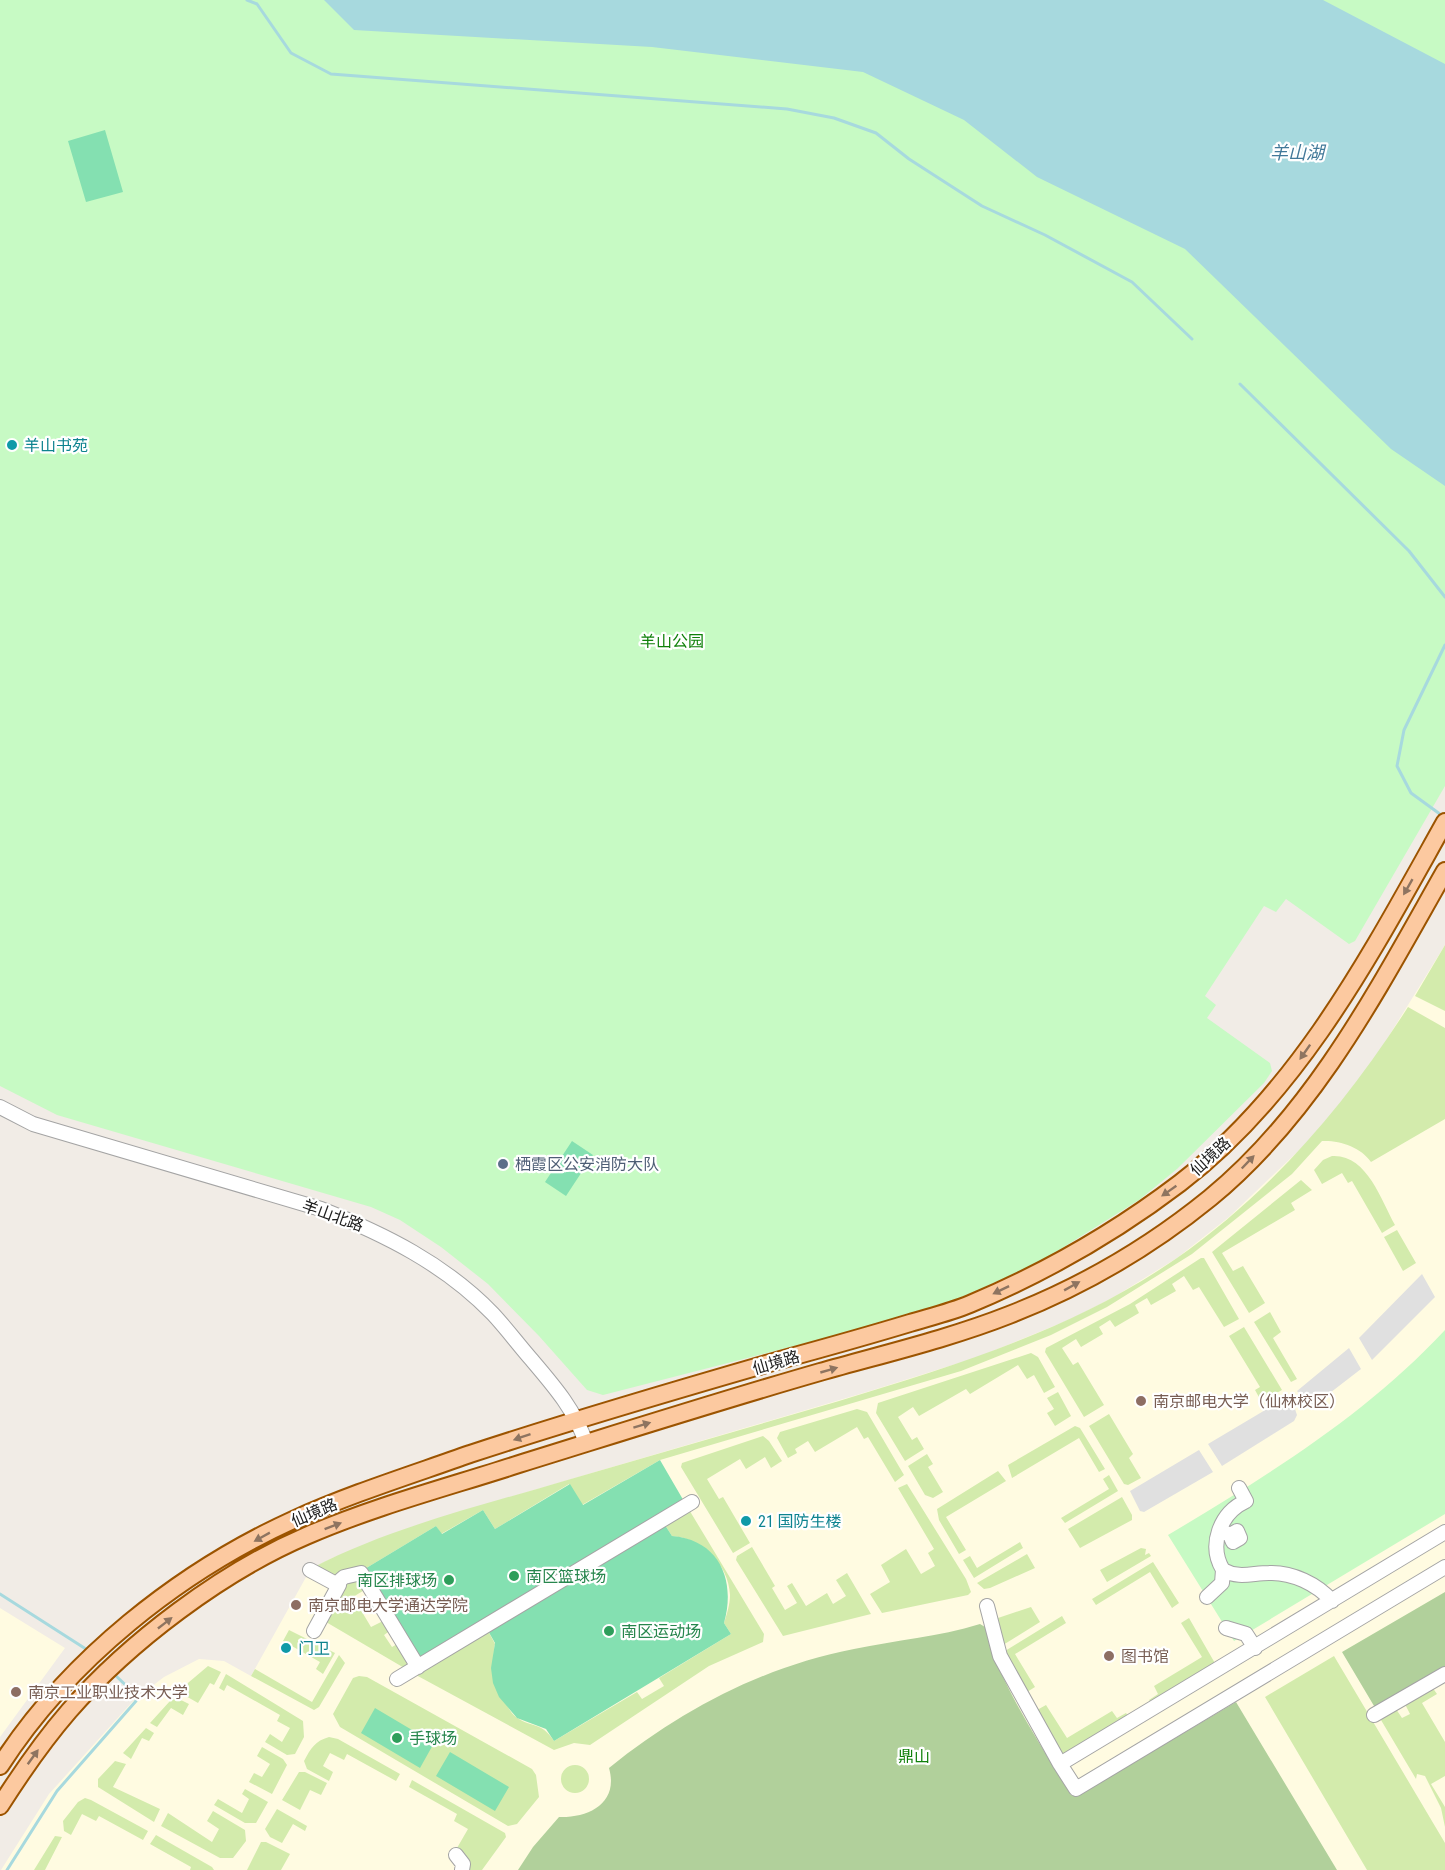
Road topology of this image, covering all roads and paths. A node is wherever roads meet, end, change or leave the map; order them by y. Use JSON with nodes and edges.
{"nodes":[{"id":1,"x":1441,"y":829,"type":"edge"},
{"id":2,"x":1445,"y":871,"type":"edge"},
{"id":3,"x":0,"y":1107,"type":"edge"},
{"id":4,"x":578,"y":1418,"type":"junction"},
{"id":5,"x":586,"y":1443,"type":"junction"},
{"id":6,"x":1239,"y":1488,"type":"dead end"},
{"id":7,"x":692,"y":1502,"type":"dead end"},
{"id":8,"x":1445,"y":1532,"type":"edge"},
{"id":9,"x":310,"y":1570,"type":"dead end"},
{"id":10,"x":1223,"y":1570,"type":"junction"},
{"id":11,"x":1444,"y":1570,"type":"edge"},
{"id":12,"x":336,"y":1584,"type":"junction"},
{"id":13,"x":1207,"y":1597,"type":"dead end"},
{"id":14,"x":1332,"y":1601,"type":"junction"},
{"id":15,"x":987,"y":1606,"type":"dead end"},
{"id":16,"x":1226,"y":1628,"type":"dead end"},
{"id":17,"x":314,"y":1631,"type":"dead end"},
{"id":18,"x":1255,"y":1647,"type":"junction"},
{"id":19,"x":418,"y":1667,"type":"junction"},
{"id":20,"x":1445,"y":1674,"type":"edge"},
{"id":21,"x":397,"y":1679,"type":"dead end"},
{"id":22,"x":1374,"y":1715,"type":"dead end"},
{"id":23,"x":1060,"y":1764,"type":"junction"},
{"id":24,"x":0,"y":1766,"type":"edge"},
{"id":25,"x":0,"y":1806,"type":"edge"},
{"id":26,"x":456,"y":1855,"type":"dead end"},
{"id":27,"x":462,"y":1870,"type":"edge"}],
"edges":[{"from":1,"to":4,"type":"main road","name":"仙境路","one_way":true},
{"from":5,"to":2,"type":"main road","name":"仙境路","one_way":true},
{"from":3,"to":4,"type":"street","name":"羊山北路"},
{"from":4,"to":5,"type":"street","name":"羊山北路"},
{"from":4,"to":24,"type":"main road","name":"仙境路","one_way":true},
{"from":25,"to":5,"type":"main road","name":"仙境路","one_way":true},
{"from":6,"to":10,"type":"street"},
{"from":7,"to":19,"type":"street"},
{"from":8,"to":14,"type":"street"},
{"from":9,"to":12,"type":"street"},
{"from":10,"to":13,"type":"street"},
{"from":10,"to":14,"type":"street"},
{"from":11,"to":23,"type":"street"},
{"from":12,"to":17,"type":"street"},
{"from":12,"to":19,"type":"street"},
{"from":14,"to":18,"type":"street"},
{"from":15,"to":23,"type":"street"},
{"from":16,"to":18,"type":"street"},
{"from":18,"to":23,"type":"street"},
{"from":19,"to":21,"type":"street"},
{"from":20,"to":22,"type":"street"},
{"from":26,"to":27,"type":"street"}]}
